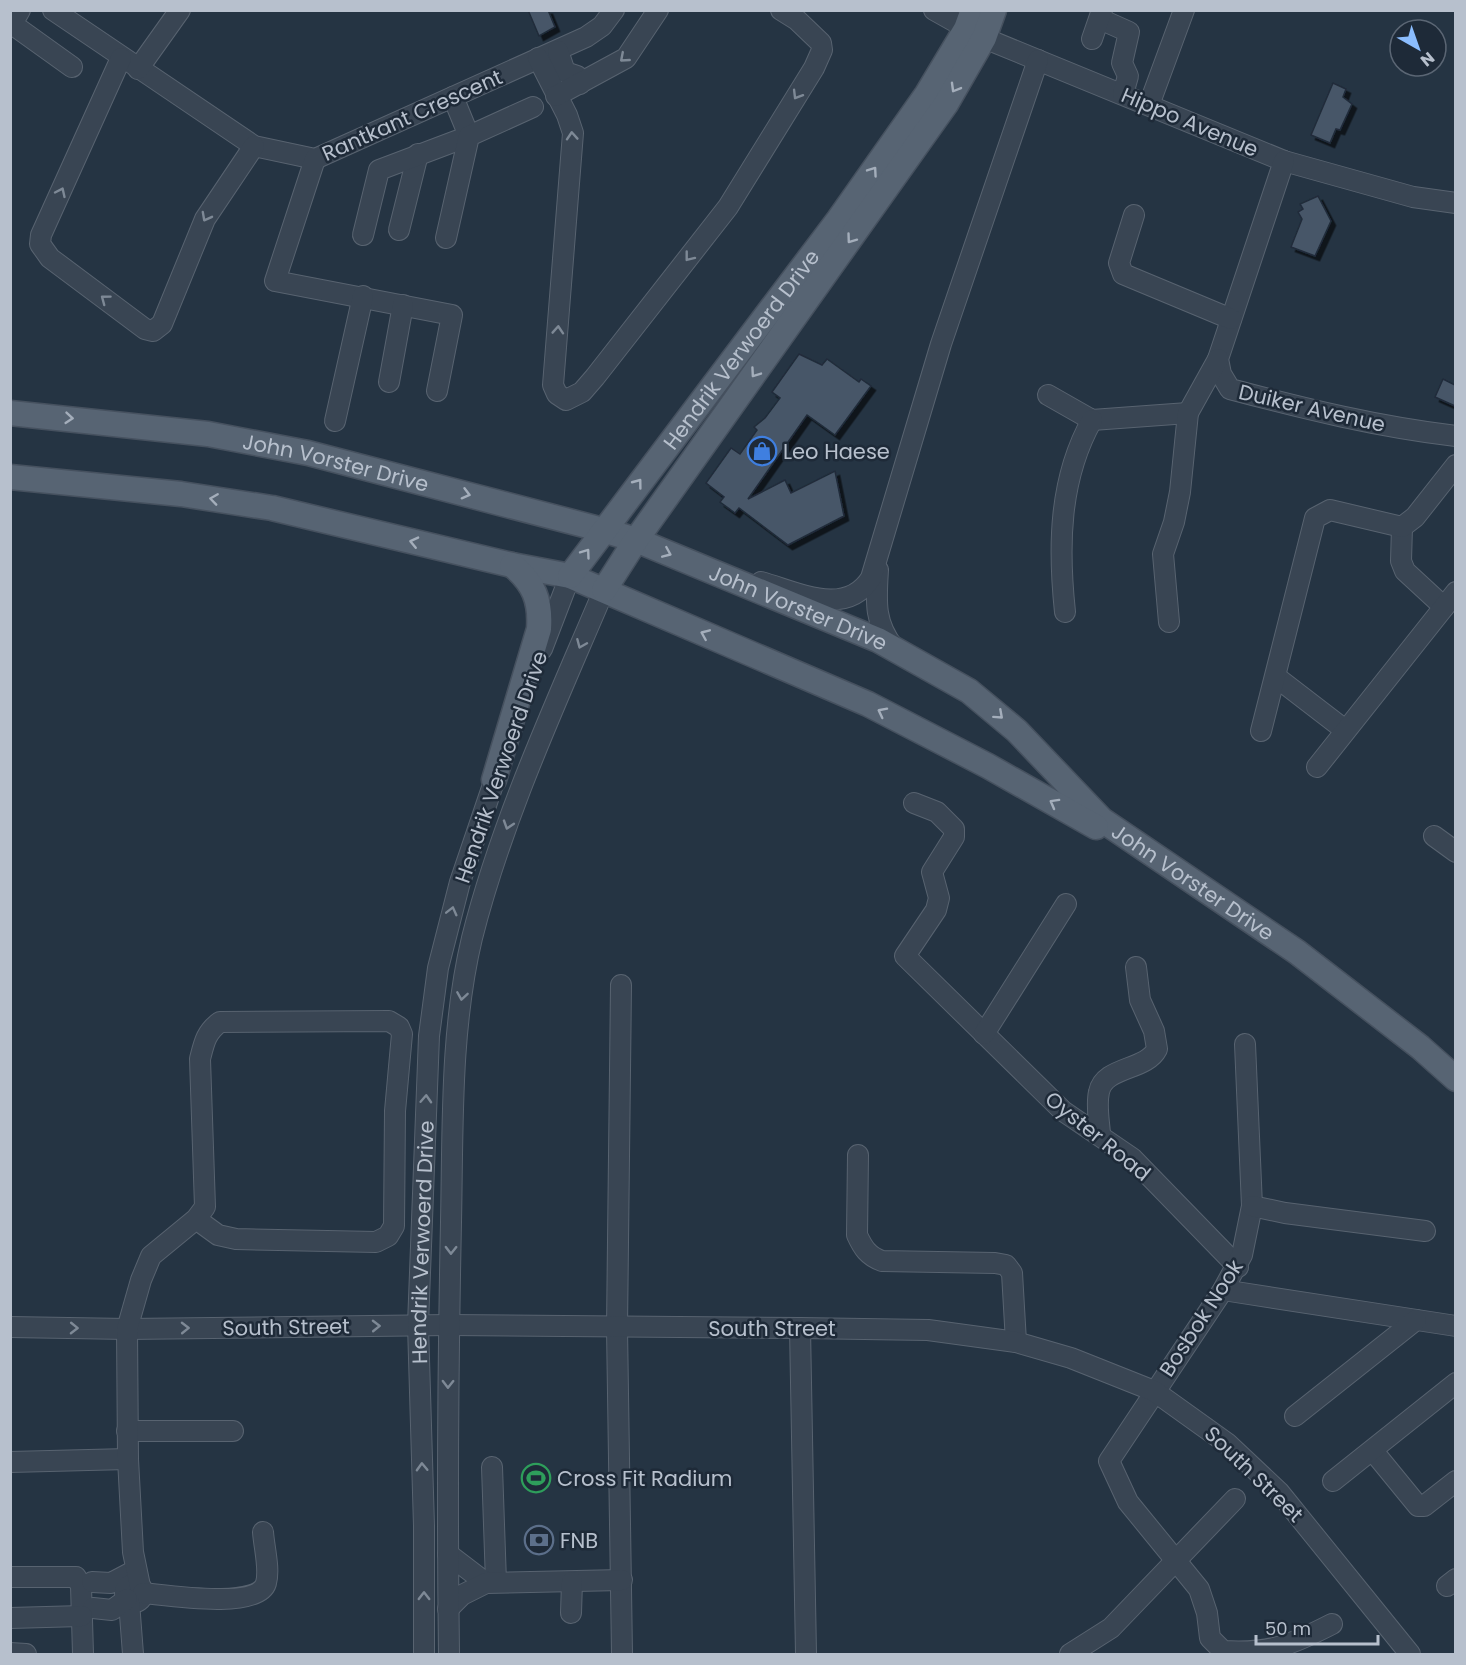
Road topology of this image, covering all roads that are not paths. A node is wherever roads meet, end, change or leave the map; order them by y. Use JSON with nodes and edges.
{"nodes":[{"id":1,"x":53,"y":10,"type":"edge"},
{"id":2,"x":180,"y":10,"type":"edge"},
{"id":3,"x":614,"y":10,"type":"edge"},
{"id":4,"x":658,"y":10,"type":"edge"},
{"id":5,"x":781,"y":10,"type":"edge"},
{"id":6,"x":934,"y":10,"type":"edge"},
{"id":7,"x":994,"y":10,"type":"edge"},
{"id":8,"x":1184,"y":10,"type":"edge"},
{"id":9,"x":1101,"y":15,"type":"edge"},
{"id":10,"x":14,"y":19,"type":"edge"},
{"id":11,"x":974,"y":26,"type":"edge"},
{"id":12,"x":1092,"y":39,"type":"dead end"},
{"id":13,"x":558,"y":51,"type":"junction"},
{"id":14,"x":121,"y":58,"type":"junction"},
{"id":15,"x":538,"y":58,"type":"junction"},
{"id":16,"x":1038,"y":60,"type":"junction"},
{"id":17,"x":72,"y":67,"type":"dead end"},
{"id":18,"x":138,"y":69,"type":"junction"},
{"id":19,"x":580,"y":84,"type":"junction"},
{"id":20,"x":1124,"y":94,"type":"junction"},
{"id":21,"x":556,"y":96,"type":"junction"},
{"id":22,"x":453,"y":97,"type":"junction"},
{"id":23,"x":1149,"y":105,"type":"junction"},
{"id":24,"x":533,"y":107,"type":"dead end"},
{"id":25,"x":470,"y":136,"type":"junction"},
{"id":26,"x":254,"y":146,"type":"junction"},
{"id":27,"x":418,"y":154,"type":"junction"},
{"id":28,"x":315,"y":159,"type":"junction"},
{"id":29,"x":1284,"y":161,"type":"junction"},
{"id":30,"x":1455,"y":203,"type":"edge"},
{"id":31,"x":1134,"y":215,"type":"dead end"},
{"id":32,"x":399,"y":230,"type":"dead end"},
{"id":33,"x":363,"y":235,"type":"dead end"},
{"id":34,"x":446,"y":238,"type":"dead end"},
{"id":35,"x":363,"y":296,"type":"junction"},
{"id":36,"x":403,"y":305,"type":"junction"},
{"id":37,"x":1231,"y":319,"type":"junction"},
{"id":38,"x":1218,"y":360,"type":"junction"},
{"id":39,"x":389,"y":382,"type":"dead end"},
{"id":40,"x":1230,"y":389,"type":"junction"},
{"id":41,"x":437,"y":391,"type":"dead end"},
{"id":42,"x":1048,"y":395,"type":"dead end"},
{"id":43,"x":1189,"y":410,"type":"junction"},
{"id":44,"x":10,"y":413,"type":"edge"},
{"id":45,"x":1092,"y":420,"type":"junction"},
{"id":46,"x":335,"y":421,"type":"dead end"},
{"id":47,"x":1455,"y":436,"type":"edge"},
{"id":48,"x":1455,"y":465,"type":"edge"},
{"id":49,"x":10,"y":477,"type":"edge"},
{"id":50,"x":1402,"y":527,"type":"junction"},
{"id":51,"x":603,"y":530,"type":"junction"},
{"id":52,"x":636,"y":540,"type":"junction"},
{"id":53,"x":878,"y":558,"type":"junction"},
{"id":54,"x":512,"y":565,"type":"junction"},
{"id":55,"x":698,"y":565,"type":"junction"},
{"id":56,"x":570,"y":576,"type":"junction"},
{"id":57,"x":604,"y":590,"type":"junction"},
{"id":58,"x":1449,"y":600,"type":"edge"},
{"id":59,"x":1065,"y":612,"type":"dead end"},
{"id":60,"x":1168,"y":622,"type":"dead end"},
{"id":61,"x":894,"y":648,"type":"junction"},
{"id":62,"x":1276,"y":676,"type":"junction"},
{"id":63,"x":1345,"y":730,"type":"junction"},
{"id":64,"x":1261,"y":731,"type":"dead end"},
{"id":65,"x":1317,"y":767,"type":"dead end"},
{"id":66,"x":494,"y":780,"type":"junction"},
{"id":67,"x":914,"y":803,"type":"dead end"},
{"id":68,"x":1434,"y":836,"type":"dead end"},
{"id":69,"x":1455,"y":852,"type":"edge"},
{"id":70,"x":1066,"y":904,"type":"dead end"},
{"id":71,"x":1136,"y":967,"type":"dead end"},
{"id":72,"x":621,"y":985,"type":"dead end"},
{"id":73,"x":984,"y":1034,"type":"junction"},
{"id":74,"x":1245,"y":1044,"type":"dead end"},
{"id":75,"x":1455,"y":1079,"type":"edge"},
{"id":76,"x":1455,"y":1089,"type":"edge"},
{"id":77,"x":1100,"y":1134,"type":"junction"},
{"id":78,"x":858,"y":1155,"type":"dead end"},
{"id":79,"x":1252,"y":1206,"type":"junction"},
{"id":80,"x":196,"y":1219,"type":"junction"},
{"id":81,"x":1425,"y":1231,"type":"dead end"},
{"id":82,"x":1238,"y":1267,"type":"junction"},
{"id":83,"x":1223,"y":1290,"type":"junction"},
{"id":84,"x":1416,"y":1320,"type":"junction"},
{"id":85,"x":418,"y":1325,"type":"junction"},
{"id":86,"x":449,"y":1325,"type":"junction"},
{"id":87,"x":1455,"y":1326,"type":"edge"},
{"id":88,"x":618,"y":1328,"type":"junction"},
{"id":89,"x":800,"y":1328,"type":"junction"},
{"id":90,"x":127,"y":1329,"type":"junction"},
{"id":91,"x":14,"y":1330,"type":"edge"},
{"id":92,"x":1016,"y":1342,"type":"junction"},
{"id":93,"x":1455,"y":1383,"type":"edge"},
{"id":94,"x":1154,"y":1391,"type":"junction"},
{"id":95,"x":1295,"y":1416,"type":"dead end"},
{"id":96,"x":127,"y":1431,"type":"junction"},
{"id":97,"x":234,"y":1431,"type":"dead end"},
{"id":98,"x":1373,"y":1451,"type":"junction"},
{"id":99,"x":128,"y":1459,"type":"junction"},
{"id":100,"x":10,"y":1462,"type":"edge"},
{"id":101,"x":492,"y":1467,"type":"dead end"},
{"id":102,"x":1333,"y":1481,"type":"dead end"},
{"id":103,"x":1455,"y":1481,"type":"edge"},
{"id":104,"x":1235,"y":1499,"type":"dead end"},
{"id":105,"x":263,"y":1532,"type":"dead end"},
{"id":106,"x":448,"y":1554,"type":"junction"},
{"id":107,"x":1178,"y":1559,"type":"junction"},
{"id":108,"x":10,"y":1577,"type":"edge"},
{"id":109,"x":622,"y":1580,"type":"junction"},
{"id":110,"x":491,"y":1582,"type":"junction"},
{"id":111,"x":572,"y":1582,"type":"junction"},
{"id":112,"x":127,"y":1590,"type":"junction"},
{"id":113,"x":448,"y":1609,"type":"junction"},
{"id":114,"x":87,"y":1612,"type":"junction"},
{"id":115,"x":571,"y":1613,"type":"dead end"},
{"id":116,"x":10,"y":1618,"type":"edge"},
{"id":117,"x":1332,"y":1624,"type":"dead end"},
{"id":118,"x":10,"y":1653,"type":"edge"},
{"id":119,"x":26,"y":1654,"type":"edge"},
{"id":120,"x":83,"y":1654,"type":"edge"},
{"id":121,"x":133,"y":1654,"type":"edge"},
{"id":122,"x":424,"y":1654,"type":"edge"},
{"id":123,"x":449,"y":1654,"type":"edge"},
{"id":124,"x":622,"y":1654,"type":"edge"},
{"id":125,"x":806,"y":1654,"type":"edge"},
{"id":126,"x":1070,"y":1654,"type":"edge"},
{"id":127,"x":1410,"y":1654,"type":"edge"}],
"edges":[{"from":1,"to":14,"type":"street","name":"Rantkant Crescent"},
{"from":2,"to":18,"type":"street"},
{"from":3,"to":13,"type":"street","name":"Rantkant Crescent"},
{"from":4,"to":19,"type":"street","one_way":true},
{"from":5,"to":21,"type":"street","one_way":true},
{"from":6,"to":11,"type":"street","name":"Hippo Avenue"},
{"from":7,"to":11,"type":"main road","name":"Hendrik Verwoerd Drive"},
{"from":8,"to":23,"type":"street"},
{"from":9,"to":12,"type":"street"},
{"from":9,"to":20,"type":"street"},
{"from":10,"to":17,"type":"street"},
{"from":11,"to":16,"type":"street","name":"Hippo Avenue"},
{"from":51,"to":11,"type":"main road","name":"Hendrik Verwoerd Drive","one_way":true},
{"from":11,"to":52,"type":"main road","name":"Hendrik Verwoerd Drive","one_way":true},
{"from":13,"to":15,"type":"street","name":"Rantkant Crescent"},
{"from":13,"to":19,"type":"street"},
{"from":14,"to":18,"type":"street","name":"Rantkant Crescent"},
{"from":26,"to":14,"type":"street","one_way":true},
{"from":15,"to":21,"type":"street"},
{"from":15,"to":22,"type":"street","name":"Rantkant Crescent"},
{"from":16,"to":20,"type":"street","name":"Hippo Avenue"},
{"from":16,"to":53,"type":"street"},
{"from":18,"to":26,"type":"street","name":"Rantkant Crescent"},
{"from":19,"to":21,"type":"street"},
{"from":20,"to":23,"type":"street","name":"Hippo Avenue"},
{"from":22,"to":25,"type":"street"},
{"from":22,"to":28,"type":"street","name":"Rantkant Crescent"},
{"from":23,"to":29,"type":"street","name":"Hippo Avenue"},
{"from":24,"to":25,"type":"street"},
{"from":25,"to":27,"type":"street"},
{"from":25,"to":34,"type":"street"},
{"from":26,"to":28,"type":"street","name":"Rantkant Crescent"},
{"from":27,"to":32,"type":"street"},
{"from":27,"to":33,"type":"street"},
{"from":28,"to":35,"type":"street"},
{"from":29,"to":30,"type":"street","name":"Hippo Avenue"},
{"from":29,"to":37,"type":"street","name":"Duiker Avenue"},
{"from":31,"to":37,"type":"street"},
{"from":35,"to":36,"type":"street"},
{"from":35,"to":46,"type":"street"},
{"from":36,"to":39,"type":"street"},
{"from":36,"to":41,"type":"street"},
{"from":37,"to":38,"type":"street","name":"Duiker Avenue"},
{"from":38,"to":40,"type":"street","name":"Duiker Avenue"},
{"from":38,"to":43,"type":"street"},
{"from":40,"to":43,"type":"street"},
{"from":40,"to":47,"type":"street","name":"Duiker Avenue"},
{"from":42,"to":45,"type":"street"},
{"from":43,"to":45,"type":"street"},
{"from":43,"to":60,"type":"street"},
{"from":44,"to":51,"type":"main road","name":"John Vorster Drive","one_way":true},
{"from":45,"to":59,"type":"street"},
{"from":48,"to":50,"type":"street"},
{"from":54,"to":49,"type":"main road","name":"John Vorster Drive","one_way":true},
{"from":50,"to":58,"type":"street"},
{"from":50,"to":62,"type":"street"},
{"from":51,"to":52,"type":"main road","name":"John Vorster Drive"},
{"from":56,"to":51,"type":"main road","name":"Hendrik Verwoerd Drive","one_way":true},
{"from":52,"to":55,"type":"main road","name":"John Vorster Drive","one_way":true},
{"from":52,"to":57,"type":"main road","name":"Hendrik Verwoerd Drive"},
{"from":53,"to":55,"type":"street"},
{"from":53,"to":61,"type":"street"},
{"from":54,"to":56,"type":"main road","name":"John Vorster Drive"},
{"from":54,"to":66,"type":"main road"},
{"from":55,"to":61,"type":"main road","name":"John Vorster Drive"},
{"from":56,"to":57,"type":"main road","name":"John Vorster Drive"},
{"from":56,"to":66,"type":"street","name":"Hendrik Verwoerd Drive"},
{"from":76,"to":57,"type":"main road","name":"John Vorster Drive","one_way":true},
{"from":57,"to":86,"type":"street","name":"Hendrik Verwoerd Drive","one_way":true},
{"from":58,"to":63,"type":"street"},
{"from":61,"to":75,"type":"main road","name":"John Vorster Drive","one_way":true},
{"from":62,"to":63,"type":"street"},
{"from":62,"to":64,"type":"street"},
{"from":63,"to":65,"type":"street"},
{"from":85,"to":66,"type":"street","name":"Hendrik Verwoerd Drive","one_way":true},
{"from":67,"to":73,"type":"street","name":"Oyster Road"},
{"from":68,"to":69,"type":"street"},
{"from":70,"to":73,"type":"street"},
{"from":71,"to":77,"type":"street"},
{"from":72,"to":88,"type":"street"},
{"from":73,"to":77,"type":"street","name":"Oyster Road"},
{"from":74,"to":79,"type":"street","name":"Bosbok Nook"},
{"from":77,"to":82,"type":"street","name":"Oyster Road"},
{"from":78,"to":92,"type":"street"},
{"from":79,"to":81,"type":"street"},
{"from":79,"to":82,"type":"street","name":"Bosbok Nook"},
{"from":80,"to":80,"type":"street"},
{"from":80,"to":90,"type":"street"},
{"from":82,"to":83,"type":"street","name":"Bosbok Nook"},
{"from":83,"to":84,"type":"street"},
{"from":83,"to":94,"type":"street","name":"Bosbok Nook"},
{"from":84,"to":87,"type":"street"},
{"from":84,"to":95,"type":"street"},
{"from":85,"to":86,"type":"street","name":"South Street"},
{"from":90,"to":85,"type":"street","name":"South Street","one_way":true},
{"from":122,"to":85,"type":"street","name":"Hendrik Verwoerd Drive","one_way":true},
{"from":86,"to":88,"type":"street","name":"South Street"},
{"from":86,"to":106,"type":"street","name":"Hendrik Verwoerd Drive","one_way":true},
{"from":88,"to":89,"type":"street","name":"South Street"},
{"from":88,"to":109,"type":"street"},
{"from":89,"to":92,"type":"street","name":"South Street"},
{"from":89,"to":125,"type":"street"},
{"from":91,"to":90,"type":"street","name":"South Street","one_way":true},
{"from":90,"to":96,"type":"street"},
{"from":92,"to":94,"type":"street","name":"South Street"},
{"from":93,"to":98,"type":"street"},
{"from":94,"to":107,"type":"street","name":"Bosbok Nook"},
{"from":94,"to":127,"type":"street","name":"South Street"},
{"from":96,"to":97,"type":"street"},
{"from":96,"to":99,"type":"street"},
{"from":98,"to":102,"type":"street"},
{"from":98,"to":103,"type":"street"},
{"from":99,"to":100,"type":"street"},
{"from":99,"to":112,"type":"street"},
{"from":101,"to":110,"type":"street"},
{"from":104,"to":107,"type":"street"},
{"from":105,"to":112,"type":"street"},
{"from":106,"to":110,"type":"street"},
{"from":106,"to":113,"type":"street","name":"Hendrik Verwoerd Drive"},
{"from":107,"to":117,"type":"street"},
{"from":107,"to":126,"type":"street"},
{"from":108,"to":114,"type":"street"},
{"from":109,"to":111,"type":"street"},
{"from":109,"to":124,"type":"street"},
{"from":110,"to":111,"type":"street"},
{"from":110,"to":113,"type":"street"},
{"from":111,"to":115,"type":"street"},
{"from":112,"to":114,"type":"street"},
{"from":112,"to":121,"type":"street"},
{"from":113,"to":123,"type":"street","name":"Hendrik Verwoerd Drive"},
{"from":114,"to":116,"type":"street"},
{"from":114,"to":120,"type":"street"},
{"from":118,"to":119,"type":"street"}]}
